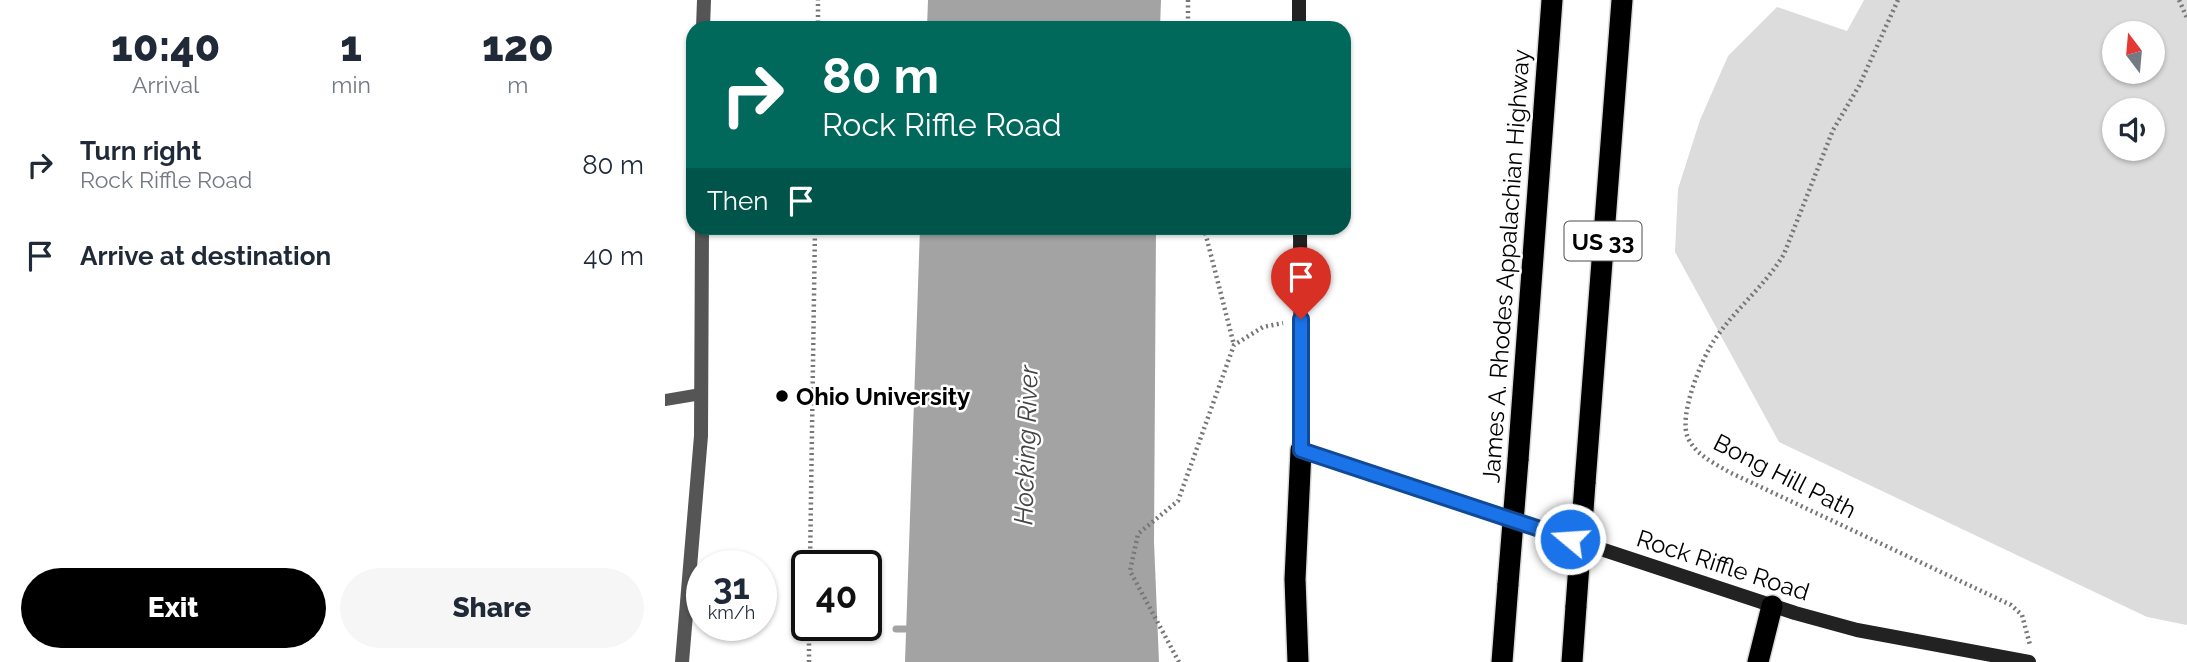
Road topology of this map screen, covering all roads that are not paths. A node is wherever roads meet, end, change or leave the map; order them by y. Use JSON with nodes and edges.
{"nodes":[{"id":1,"x":704,"y":0,"type":"edge"},
{"id":2,"x":1299,"y":0,"type":"edge"},
{"id":3,"x":1552,"y":0,"type":"edge"},
{"id":4,"x":1622,"y":0,"type":"edge"},
{"id":5,"x":703,"y":21,"type":"edge"},
{"id":6,"x":1299,"y":21,"type":"edge"},
{"id":7,"x":702,"y":235,"type":"edge"},
{"id":8,"x":1300,"y":235,"type":"edge"},
{"id":9,"x":701,"y":394,"type":"junction"},
{"id":10,"x":665,"y":400,"type":"edge"},
{"id":11,"x":1301,"y":450,"type":"junction"},
{"id":12,"x":1772,"y":606,"type":"junction"},
{"id":13,"x":682,"y":662,"type":"edge"},
{"id":14,"x":1298,"y":662,"type":"edge"},
{"id":15,"x":1502,"y":662,"type":"edge"},
{"id":16,"x":1572,"y":662,"type":"edge"},
{"id":17,"x":1758,"y":662,"type":"edge"},
{"id":18,"x":2029,"y":662,"type":"edge"}],
"edges":[{"from":1,"to":5,"type":"street"},
{"from":2,"to":6,"type":"street"},
{"from":3,"to":15,"type":"highway","name":"James A. Rhodes Appalachian Highway","number":"US 33","bridge":true},
{"from":4,"to":16,"type":"highway","number":"US 33","bridge":true},
{"from":7,"to":9,"type":"street"},
{"from":8,"to":11,"type":"street"},
{"from":9,"to":10,"type":"lane"},
{"from":9,"to":13,"type":"street"},
{"from":11,"to":12,"type":"street","name":"Rock Riffle Road"},
{"from":11,"to":14,"type":"highway"},
{"from":12,"to":17,"type":"highway"},
{"from":12,"to":18,"type":"street","name":"Rock Riffle Road"}]}
